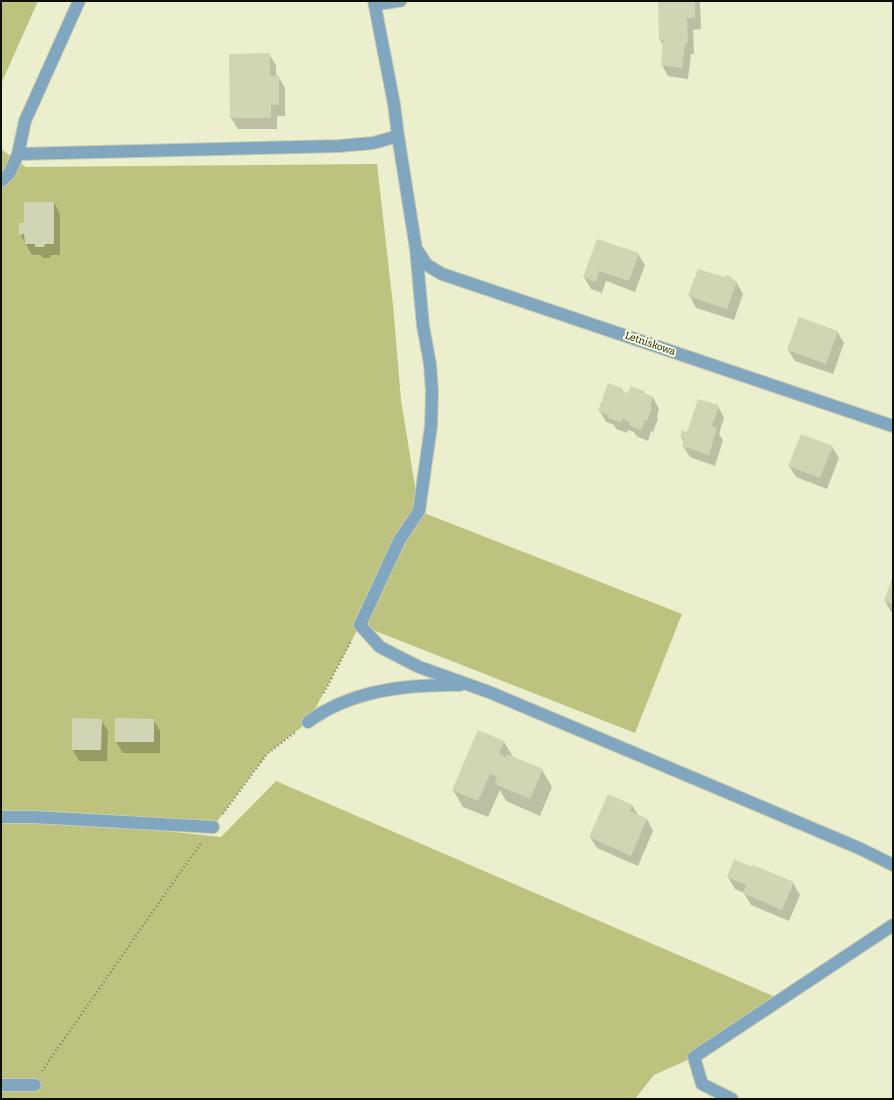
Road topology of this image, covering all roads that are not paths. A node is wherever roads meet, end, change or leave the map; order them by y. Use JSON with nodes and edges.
{"nodes":[{"id":1,"x":80,"y":1,"type":"edge"},
{"id":2,"x":401,"y":1,"type":"edge"},
{"id":3,"x":374,"y":3,"type":"edge"},
{"id":4,"x":398,"y":136,"type":"junction"},
{"id":5,"x":18,"y":154,"type":"junction"},
{"id":6,"x":1,"y":181,"type":"edge"},
{"id":7,"x":416,"y":250,"type":"junction"},
{"id":8,"x":893,"y":426,"type":"edge"},
{"id":9,"x":469,"y":686,"type":"junction"},
{"id":10,"x":308,"y":722,"type":"road end"},
{"id":11,"x":1,"y":817,"type":"edge"},
{"id":12,"x":213,"y":827,"type":"road end"},
{"id":13,"x":893,"y":865,"type":"edge"},
{"id":14,"x":893,"y":924,"type":"edge"},
{"id":15,"x":1,"y":1085,"type":"edge"},
{"id":16,"x":35,"y":1085,"type":"road end"},
{"id":17,"x":732,"y":1099,"type":"edge"}],
"edges":[{"from":1,"to":5,"type":"street"},
{"from":2,"to":3,"type":"lane"},
{"from":3,"to":4,"type":"street"},
{"from":4,"to":5,"type":"street"},
{"from":4,"to":7,"type":"street"},
{"from":5,"to":6,"type":"street"},
{"from":7,"to":8,"type":"street","name":"Letniskowa"},
{"from":7,"to":9,"type":"street"},
{"from":9,"to":10,"type":"street"},
{"from":9,"to":13,"type":"street"},
{"from":11,"to":12,"type":"street"},
{"from":14,"to":17,"type":"street"},
{"from":15,"to":16,"type":"street"}]}
